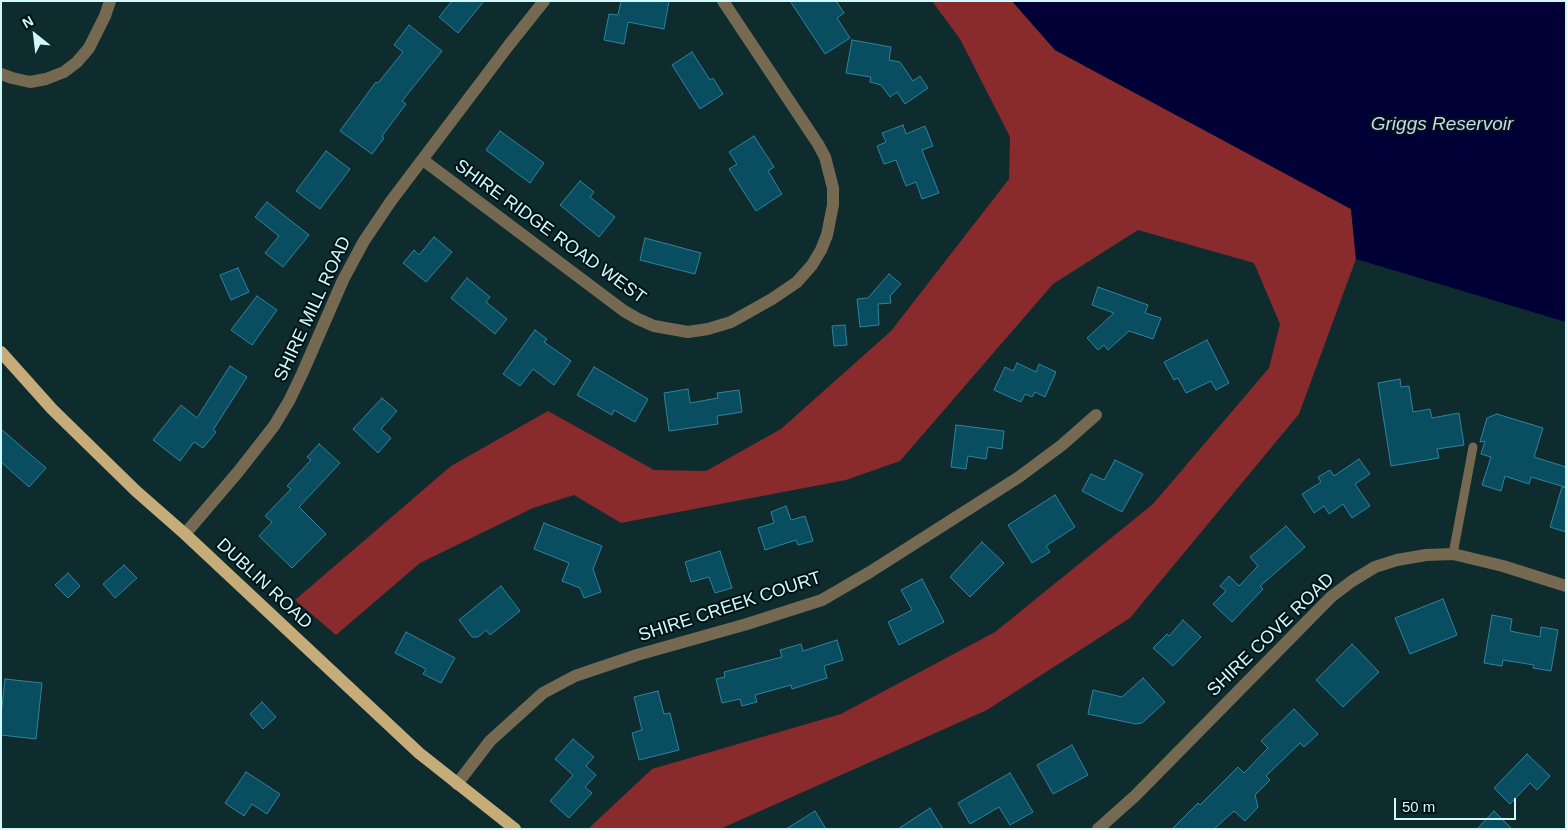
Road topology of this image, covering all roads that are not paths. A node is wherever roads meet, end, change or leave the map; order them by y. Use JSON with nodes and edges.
{"nodes":[{"id":1,"x":110,"y":1,"type":"edge"},
{"id":2,"x":544,"y":1,"type":"edge"},
{"id":3,"x":723,"y":1,"type":"edge"},
{"id":4,"x":1,"y":74,"type":"edge"},
{"id":5,"x":423,"y":160,"type":"junction"},
{"id":6,"x":1,"y":352,"type":"edge"},
{"id":7,"x":1096,"y":414,"type":"dead end"},
{"id":8,"x":1473,"y":447,"type":"dead end"},
{"id":9,"x":184,"y":534,"type":"junction"},
{"id":10,"x":1453,"y":554,"type":"junction"},
{"id":11,"x":1566,"y":586,"type":"edge"},
{"id":12,"x":457,"y":784,"type":"junction"},
{"id":13,"x":515,"y":829,"type":"edge"},
{"id":14,"x":1098,"y":829,"type":"edge"}],
"edges":[{"from":1,"to":4,"type":"street"},
{"from":2,"to":5,"type":"street","name":"SHIRE MILL ROAD"},
{"from":3,"to":5,"type":"street","name":"SHIRE RIDGE ROAD WEST"},
{"from":5,"to":9,"type":"street","name":"SHIRE MILL ROAD"},
{"from":6,"to":9,"type":"main road","name":"DUBLIN ROAD"},
{"from":7,"to":12,"type":"street","name":"SHIRE CREEK COURT"},
{"from":8,"to":10,"type":"lane"},
{"from":9,"to":12,"type":"main road","name":"DUBLIN ROAD"},
{"from":10,"to":11,"type":"street","name":"SHIRE COVE ROAD"},
{"from":10,"to":14,"type":"street","name":"SHIRE COVE ROAD"},
{"from":12,"to":13,"type":"main road","name":"DUBLIN ROAD"}]}
